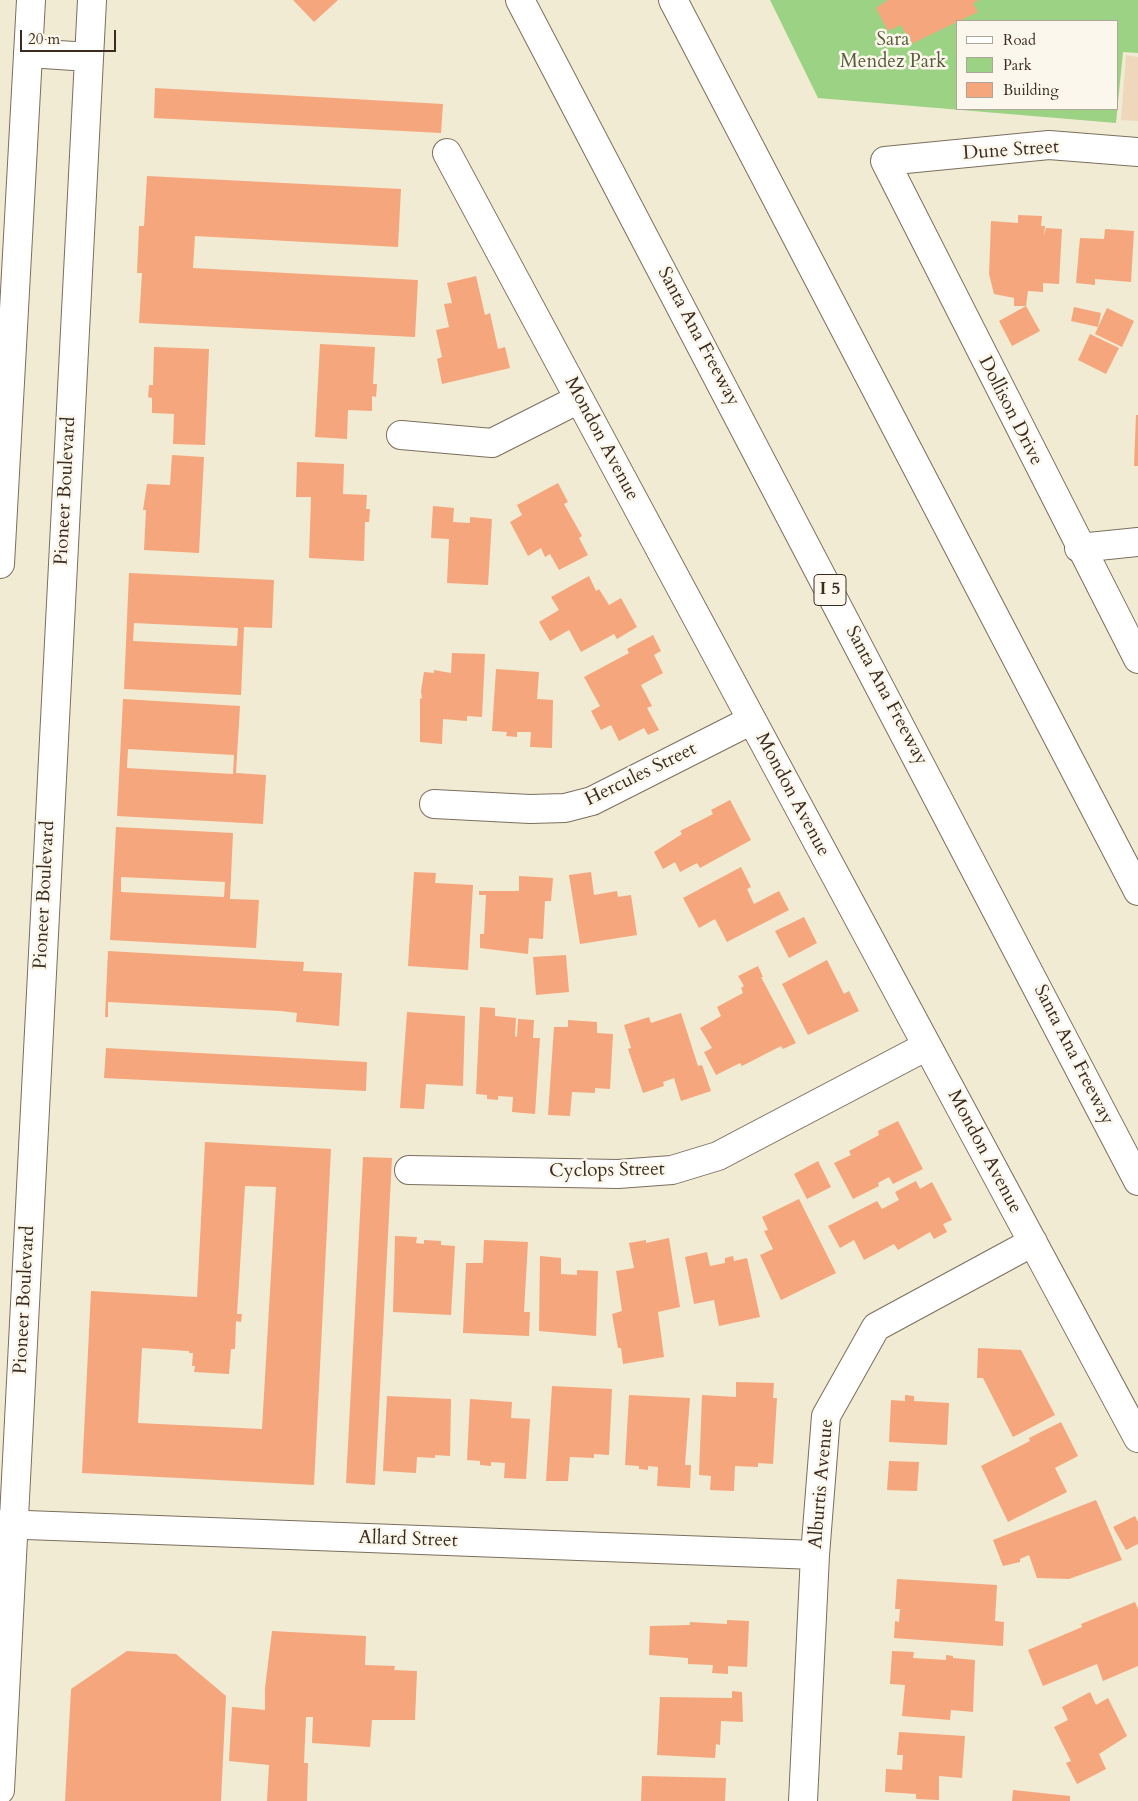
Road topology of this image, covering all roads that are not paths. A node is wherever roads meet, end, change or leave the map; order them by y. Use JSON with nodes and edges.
{"nodes":[{"id":1,"x":31,"y":0,"type":"edge"},
{"id":2,"x":92,"y":0,"type":"edge"},
{"id":3,"x":520,"y":0,"type":"edge"},
{"id":4,"x":673,"y":0,"type":"edge"},
{"id":5,"x":28,"y":53,"type":"junction"},
{"id":6,"x":89,"y":57,"type":"junction"},
{"id":7,"x":1138,"y":152,"type":"edge"},
{"id":8,"x":447,"y":153,"type":"dead end"},
{"id":9,"x":884,"y":162,"type":"joint"},
{"id":10,"x":579,"y":399,"type":"junction"},
{"id":11,"x":402,"y":435,"type":"dead end"},
{"id":12,"x":1138,"y":542,"type":"edge"},
{"id":13,"x":1079,"y":548,"type":"junction"},
{"id":14,"x":0,"y":564,"type":"edge"},
{"id":15,"x":1138,"y":660,"type":"edge"},
{"id":16,"x":752,"y":720,"type":"junction"},
{"id":17,"x":434,"y":804,"type":"dead end"},
{"id":18,"x":1138,"y":891,"type":"edge"},
{"id":19,"x":927,"y":1046,"type":"junction"},
{"id":20,"x":409,"y":1170,"type":"dead end"},
{"id":21,"x":1138,"y":1181,"type":"edge"},
{"id":22,"x":1033,"y":1242,"type":"junction"},
{"id":23,"x":1138,"y":1438,"type":"edge"},
{"id":24,"x":7,"y":1524,"type":"edge"},
{"id":25,"x":815,"y":1555,"type":"junction"},
{"id":26,"x":0,"y":1790,"type":"edge"},
{"id":27,"x":803,"y":1801,"type":"edge"}],
"edges":[{"from":1,"to":5,"type":"main road"},
{"from":2,"to":6,"type":"main road","name":"Pioneer Boulevard"},
{"from":3,"to":21,"type":"main road","name":"Santa Ana Freeway","number":"I 5"},
{"from":4,"to":18,"type":"main road"},
{"from":5,"to":6,"type":"main road"},
{"from":5,"to":14,"type":"main road"},
{"from":6,"to":24,"type":"main road","name":"Pioneer Boulevard"},
{"from":7,"to":9,"type":"main road","name":"Dune Street"},
{"from":8,"to":10,"type":"main road","name":"Mondon Avenue"},
{"from":9,"to":13,"type":"main road","name":"Dollison Drive"},
{"from":10,"to":11,"type":"main road"},
{"from":10,"to":16,"type":"main road","name":"Mondon Avenue"},
{"from":12,"to":13,"type":"main road"},
{"from":13,"to":15,"type":"main road","name":"Dollison Drive"},
{"from":16,"to":17,"type":"main road","name":"Hercules Street"},
{"from":16,"to":19,"type":"main road","name":"Mondon Avenue"},
{"from":19,"to":20,"type":"main road","name":"Cyclops Street"},
{"from":19,"to":22,"type":"main road","name":"Mondon Avenue"},
{"from":22,"to":23,"type":"main road","name":"Mondon Avenue"},
{"from":22,"to":25,"type":"main road","name":"Alburtis Avenue"},
{"from":24,"to":25,"type":"main road","name":"Allard Street"},
{"from":24,"to":26,"type":"main road","name":"Pioneer Boulevard"},
{"from":25,"to":27,"type":"main road","name":"Alburtis Avenue"}]}
